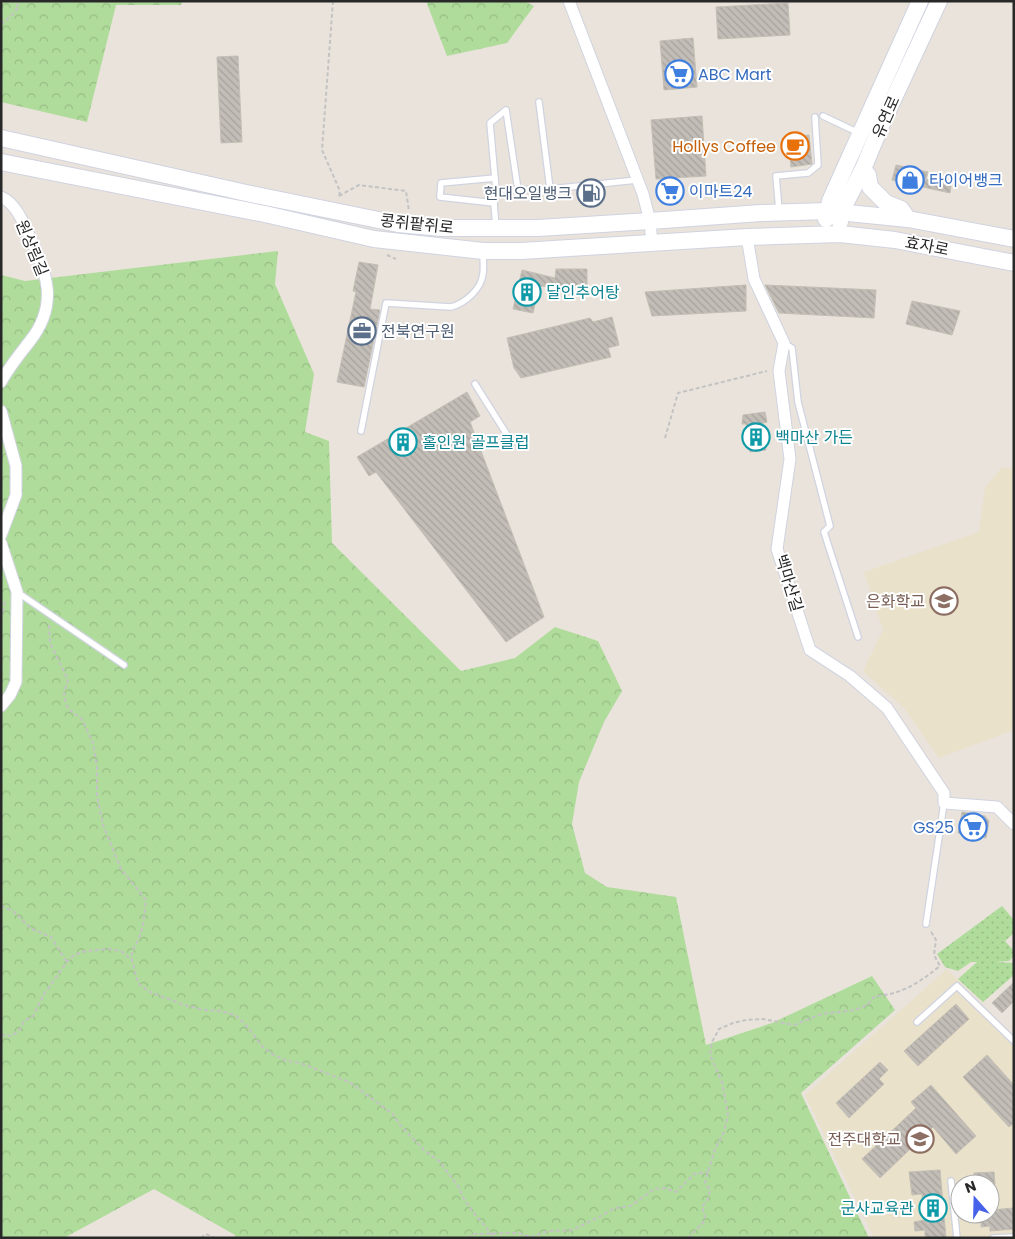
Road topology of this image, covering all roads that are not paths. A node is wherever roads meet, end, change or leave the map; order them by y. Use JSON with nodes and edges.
{"nodes":[{"id":1,"x":569,"y":1,"type":"edge"},
{"id":2,"x":920,"y":1,"type":"edge"},
{"id":3,"x":939,"y":1,"type":"edge"},
{"id":4,"x":909,"y":25,"type":"junction"},
{"id":5,"x":924,"y":33,"type":"junction"},
{"id":6,"x":539,"y":102,"type":"dead end"},
{"id":7,"x":823,"y":116,"type":"dead end"},
{"id":8,"x":815,"y":117,"type":"dead end"},
{"id":9,"x":860,"y":134,"type":"junction"},
{"id":10,"x":1,"y":138,"type":"edge"},
{"id":11,"x":1,"y":162,"type":"edge"},
{"id":12,"x":863,"y":169,"type":"junction"},
{"id":13,"x":495,"y":178,"type":"junction"},
{"id":14,"x":638,"y":180,"type":"junction"},
{"id":15,"x":550,"y":189,"type":"junction"},
{"id":16,"x":496,"y":190,"type":"junction"},
{"id":17,"x":518,"y":190,"type":"junction"},
{"id":18,"x":1,"y":198,"type":"edge"},
{"id":19,"x":494,"y":203,"type":"junction"},
{"id":20,"x":779,"y":212,"type":"junction"},
{"id":21,"x":908,"y":219,"type":"junction"},
{"id":22,"x":650,"y":222,"type":"junction"},
{"id":23,"x":832,"y":223,"type":"junction"},
{"id":24,"x":496,"y":229,"type":"junction"},
{"id":25,"x":747,"y":237,"type":"junction"},
{"id":26,"x":723,"y":239,"type":"junction"},
{"id":27,"x":1014,"y":239,"type":"edge"},
{"id":28,"x":652,"y":244,"type":"junction"},
{"id":29,"x":483,"y":251,"type":"junction"},
{"id":30,"x":1014,"y":263,"type":"edge"},
{"id":31,"x":784,"y":343,"type":"junction"},
{"id":32,"x":1,"y":382,"type":"edge"},
{"id":33,"x":475,"y":384,"type":"dead end"},
{"id":34,"x":1,"y":412,"type":"edge"},
{"id":35,"x":361,"y":431,"type":"dead end"},
{"id":36,"x":511,"y":441,"type":"dead end"},
{"id":37,"x":1,"y":534,"type":"edge"},
{"id":38,"x":1,"y":543,"type":"edge"},
{"id":39,"x":17,"y":592,"type":"junction"},
{"id":40,"x":858,"y":637,"type":"dead end"},
{"id":41,"x":124,"y":665,"type":"dead end"},
{"id":42,"x":1,"y":706,"type":"edge"},
{"id":43,"x":944,"y":802,"type":"junction"},
{"id":44,"x":1014,"y":824,"type":"edge"},
{"id":45,"x":926,"y":924,"type":"road end"},
{"id":46,"x":916,"y":1022,"type":"dead end"},
{"id":47,"x":1014,"y":1041,"type":"edge"},
{"id":48,"x":955,"y":1224,"type":"edge"},
{"id":49,"x":1014,"y":1237,"type":"edge"},
{"id":50,"x":957,"y":1238,"type":"edge"},
{"id":51,"x":993,"y":1238,"type":"edge"}],
"edges":[{"from":1,"to":14,"type":"street"},
{"from":2,"to":4,"type":"main road","name":"유연로"},
{"from":3,"to":5,"type":"main road","name":"유연로"},
{"from":4,"to":5,"type":"main road"},
{"from":4,"to":9,"type":"main road","name":"유연로"},
{"from":5,"to":12,"type":"main road","name":"유연로"},
{"from":6,"to":15,"type":"lane"},
{"from":7,"to":9,"type":"lane"},
{"from":8,"to":20,"type":"lane"},
{"from":9,"to":23,"type":"main road","name":"유연로"},
{"from":10,"to":24,"type":"main road","name":"콩쥐팥쥐로"},
{"from":11,"to":29,"type":"main road","name":"콩쥐팥쥐로"},
{"from":12,"to":21,"type":"main road"},
{"from":12,"to":23,"type":"main road","name":"유연로"},
{"from":13,"to":16,"type":"lane"},
{"from":13,"to":17,"type":"lane"},
{"from":13,"to":19,"type":"lane"},
{"from":14,"to":15,"type":"lane"},
{"from":14,"to":22,"type":"street"},
{"from":15,"to":17,"type":"lane"},
{"from":16,"to":17,"type":"lane"},
{"from":16,"to":19,"type":"lane"},
{"from":18,"to":32,"type":"street","name":"원상림길"},
{"from":19,"to":24,"type":"lane"},
{"from":20,"to":22,"type":"main road","name":"콩쥐팥쥐로"},
{"from":20,"to":23,"type":"main road","name":"콩쥐팥쥐로"},
{"from":21,"to":23,"type":"main road","name":"효자로"},
{"from":21,"to":27,"type":"main road","name":"효자로"},
{"from":22,"to":24,"type":"main road","name":"콩쥐팥쥐로"},
{"from":22,"to":28,"type":"street"},
{"from":23,"to":25,"type":"main road","name":"콩쥐팥쥐로"},
{"from":23,"to":26,"type":"main road"},
{"from":23,"to":30,"type":"main road","name":"효자로"},
{"from":25,"to":26,"type":"main road","name":"콩쥐팥쥐로"},
{"from":25,"to":31,"type":"street"},
{"from":26,"to":28,"type":"main road","name":"콩쥐팥쥐로"},
{"from":28,"to":29,"type":"main road","name":"콩쥐팥쥐로"},
{"from":29,"to":35,"type":"lane"},
{"from":31,"to":40,"type":"lane"},
{"from":31,"to":43,"type":"street","name":"백마산길"},
{"from":33,"to":36,"type":"lane"},
{"from":34,"to":37,"type":"street"},
{"from":38,"to":39,"type":"street"},
{"from":39,"to":41,"type":"lane"},
{"from":39,"to":42,"type":"street"},
{"from":43,"to":44,"type":"street"},
{"from":43,"to":45,"type":"lane"},
{"from":46,"to":47,"type":"lane"},
{"from":48,"to":50,"type":"lane"},
{"from":49,"to":51,"type":"lane"}]}
